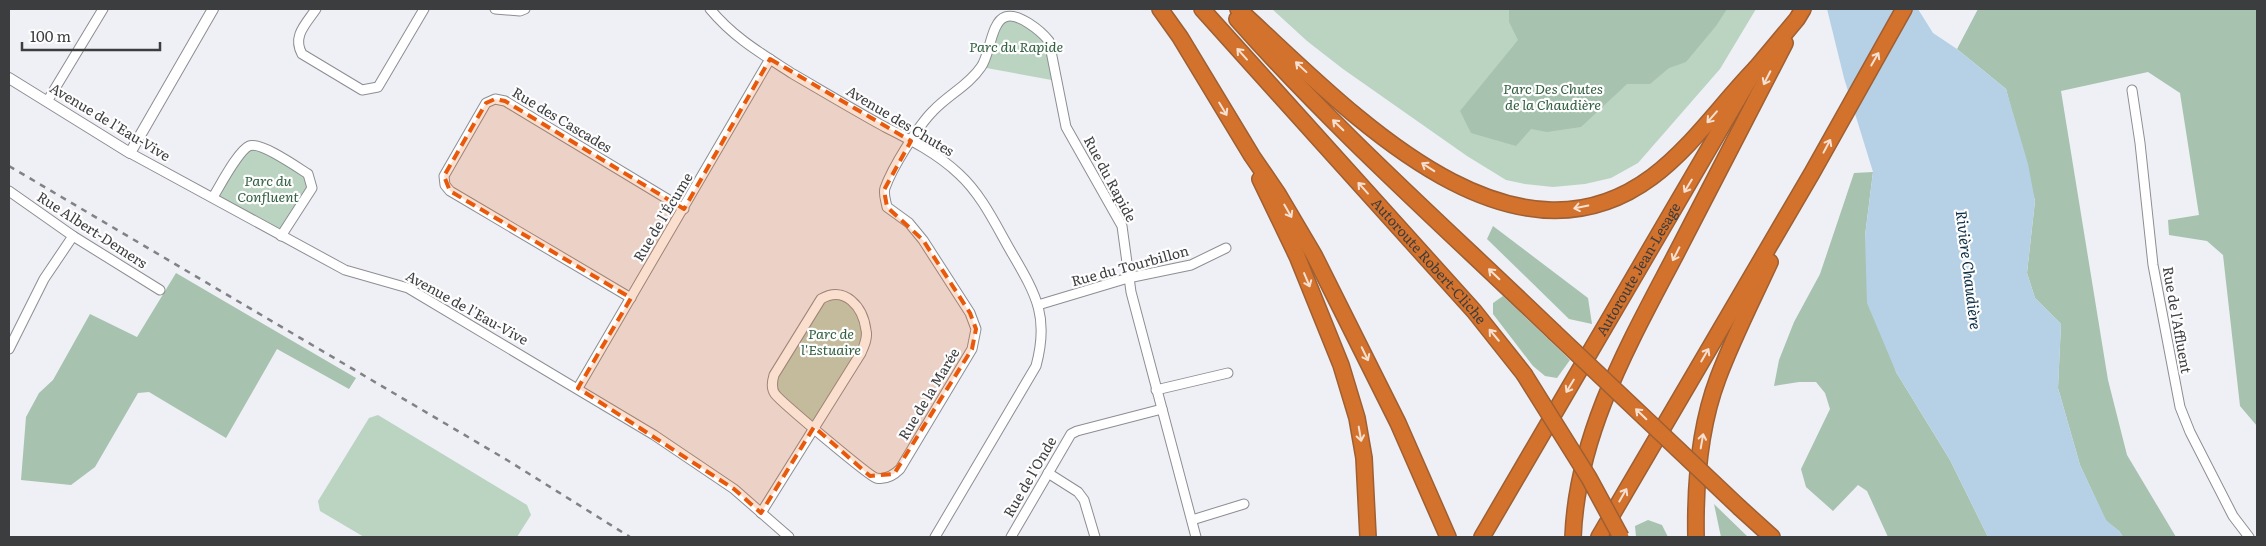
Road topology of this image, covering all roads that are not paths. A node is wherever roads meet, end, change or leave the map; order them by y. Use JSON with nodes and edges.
{"nodes":[{"id":1,"x":103,"y":9,"type":"edge"},
{"id":2,"x":213,"y":9,"type":"edge"},
{"id":3,"x":316,"y":9,"type":"edge"},
{"id":4,"x":424,"y":9,"type":"edge"},
{"id":5,"x":495,"y":9,"type":"edge"},
{"id":6,"x":526,"y":9,"type":"edge"},
{"id":7,"x":710,"y":9,"type":"edge"},
{"id":8,"x":1160,"y":9,"type":"edge"},
{"id":9,"x":1202,"y":9,"type":"edge"},
{"id":10,"x":1229,"y":9,"type":"edge"},
{"id":11,"x":1238,"y":9,"type":"edge"},
{"id":12,"x":1904,"y":9,"type":"edge"},
{"id":13,"x":1800,"y":14,"type":"edge"},
{"id":14,"x":770,"y":60,"type":"junction"},
{"id":15,"x":1756,"y":68,"type":"junction"},
{"id":16,"x":12,"y":81,"type":"edge"},
{"id":17,"x":2132,"y":90,"type":"dead end"},
{"id":18,"x":48,"y":100,"type":"junction"},
{"id":19,"x":911,"y":140,"type":"junction"},
{"id":20,"x":130,"y":153,"type":"junction"},
{"id":21,"x":1252,"y":156,"type":"junction"},
{"id":22,"x":1812,"y":173,"type":"junction"},
{"id":23,"x":9,"y":191,"type":"edge"},
{"id":24,"x":213,"y":198,"type":"junction"},
{"id":25,"x":684,"y":209,"type":"junction"},
{"id":26,"x":73,"y":236,"type":"junction"},
{"id":27,"x":282,"y":236,"type":"junction"},
{"id":28,"x":1226,"y":248,"type":"dead end"},
{"id":29,"x":1128,"y":278,"type":"junction"},
{"id":30,"x":160,"y":290,"type":"dead end"},
{"id":31,"x":631,"y":298,"type":"junction"},
{"id":32,"x":1038,"y":305,"type":"junction"},
{"id":33,"x":9,"y":350,"type":"edge"},
{"id":34,"x":1228,"y":373,"type":"dead end"},
{"id":35,"x":578,"y":388,"type":"junction"},
{"id":36,"x":1156,"y":390,"type":"junction"},
{"id":37,"x":1162,"y":408,"type":"junction"},
{"id":38,"x":814,"y":427,"type":"junction"},
{"id":39,"x":1048,"y":473,"type":"junction"},
{"id":40,"x":1244,"y":504,"type":"dead end"},
{"id":41,"x":1496,"y":511,"type":"junction"},
{"id":42,"x":761,"y":513,"type":"junction"},
{"id":43,"x":1192,"y":520,"type":"junction"},
{"id":44,"x":1697,"y":533,"type":"edge"},
{"id":45,"x":1770,"y":536,"type":"edge"},
{"id":46,"x":789,"y":537,"type":"edge"},
{"id":47,"x":935,"y":537,"type":"edge"},
{"id":48,"x":1011,"y":537,"type":"edge"},
{"id":49,"x":1095,"y":537,"type":"edge"},
{"id":50,"x":1196,"y":537,"type":"edge"},
{"id":51,"x":1368,"y":537,"type":"edge"},
{"id":52,"x":1448,"y":537,"type":"edge"},
{"id":53,"x":1475,"y":537,"type":"edge"},
{"id":54,"x":1482,"y":537,"type":"edge"},
{"id":55,"x":1573,"y":537,"type":"edge"},
{"id":56,"x":1599,"y":537,"type":"edge"},
{"id":57,"x":1621,"y":537,"type":"edge"},
{"id":58,"x":2249,"y":537,"type":"edge"}],
"edges":[{"from":1,"to":18,"type":"street"},
{"from":2,"to":20,"type":"street"},
{"from":3,"to":4,"type":"street"},
{"from":5,"to":6,"type":"street"},
{"from":7,"to":14,"type":"street","name":"Avenue des Chutes"},
{"from":8,"to":21,"type":"highway","one_way":true},
{"from":57,"to":9,"type":"highway","name":"Autoroute Robert-Cliche","one_way":true,"bridge":true},
{"from":45,"to":10,"type":"highway","one_way":true,"bridge":true},
{"from":15,"to":11,"type":"highway","one_way":true},
{"from":22,"to":12,"type":"highway","one_way":true},
{"from":13,"to":15,"type":"highway","name":"Autoroute Jean-Lesage"},
{"from":13,"to":55,"type":"highway","one_way":true},
{"from":14,"to":19,"type":"street","name":"Avenue des Chutes"},
{"from":14,"to":25,"type":"street","name":"Rue de l'Écume"},
{"from":15,"to":41,"type":"highway","name":"Autoroute Jean-Lesage","one_way":true},
{"from":16,"to":18,"type":"street","name":"Avenue de l'Eau-Vive"},
{"from":17,"to":58,"type":"street","name":"Rue de l'Affluent"},
{"from":18,"to":20,"type":"street","name":"Avenue de l'Eau-Vive"},
{"from":19,"to":29,"type":"street","name":"Rue du Rapide"},
{"from":19,"to":32,"type":"street","name":"Avenue des Chutes"},
{"from":19,"to":38,"type":"street","name":"Rue de la Marée"},
{"from":20,"to":24,"type":"street","name":"Avenue de l'Eau-Vive"},
{"from":21,"to":51,"type":"highway","one_way":true},
{"from":21,"to":52,"type":"highway","one_way":true},
{"from":44,"to":22,"type":"highway","one_way":true},
{"from":56,"to":22,"type":"highway","one_way":true},
{"from":23,"to":26,"type":"street","name":"Rue Albert-Demers"},
{"from":24,"to":27,"type":"street","name":"Avenue de l'Eau-Vive"},
{"from":24,"to":27,"type":"street"},
{"from":25,"to":31,"type":"street","name":"Rue de l'Écume"},
{"from":25,"to":31,"type":"street","name":"Rue des Cascades"},
{"from":26,"to":30,"type":"street","name":"Rue Albert-Demers"},
{"from":26,"to":33,"type":"street"},
{"from":27,"to":35,"type":"street","name":"Avenue de l'Eau-Vive"},
{"from":28,"to":29,"type":"street","name":"Rue du Tourbillon"},
{"from":29,"to":32,"type":"street","name":"Rue du Tourbillon"},
{"from":29,"to":36,"type":"street","name":"Rue du Rapide"},
{"from":31,"to":35,"type":"street","name":"Rue de l'Écume"},
{"from":32,"to":47,"type":"street","name":"Avenue des Chutes"},
{"from":34,"to":36,"type":"street"},
{"from":35,"to":42,"type":"street","name":"Avenue de l'Eau-Vive"},
{"from":36,"to":37,"type":"street","name":"Rue du Rapide"},
{"from":37,"to":39,"type":"street","name":"Rue de l'Onde"},
{"from":37,"to":43,"type":"street","name":"Rue du Rapide"},
{"from":38,"to":38,"type":"street"},
{"from":38,"to":42,"type":"street"},
{"from":39,"to":48,"type":"street","name":"Rue de l'Onde"},
{"from":39,"to":49,"type":"street"},
{"from":40,"to":43,"type":"street"},
{"from":41,"to":53,"type":"highway"},
{"from":41,"to":54,"type":"highway","name":"Autoroute Jean-Lesage"},
{"from":42,"to":46,"type":"street","name":"Avenue de l'Eau-Vive"},
{"from":43,"to":50,"type":"street","name":"Rue du Rapide"}]}
